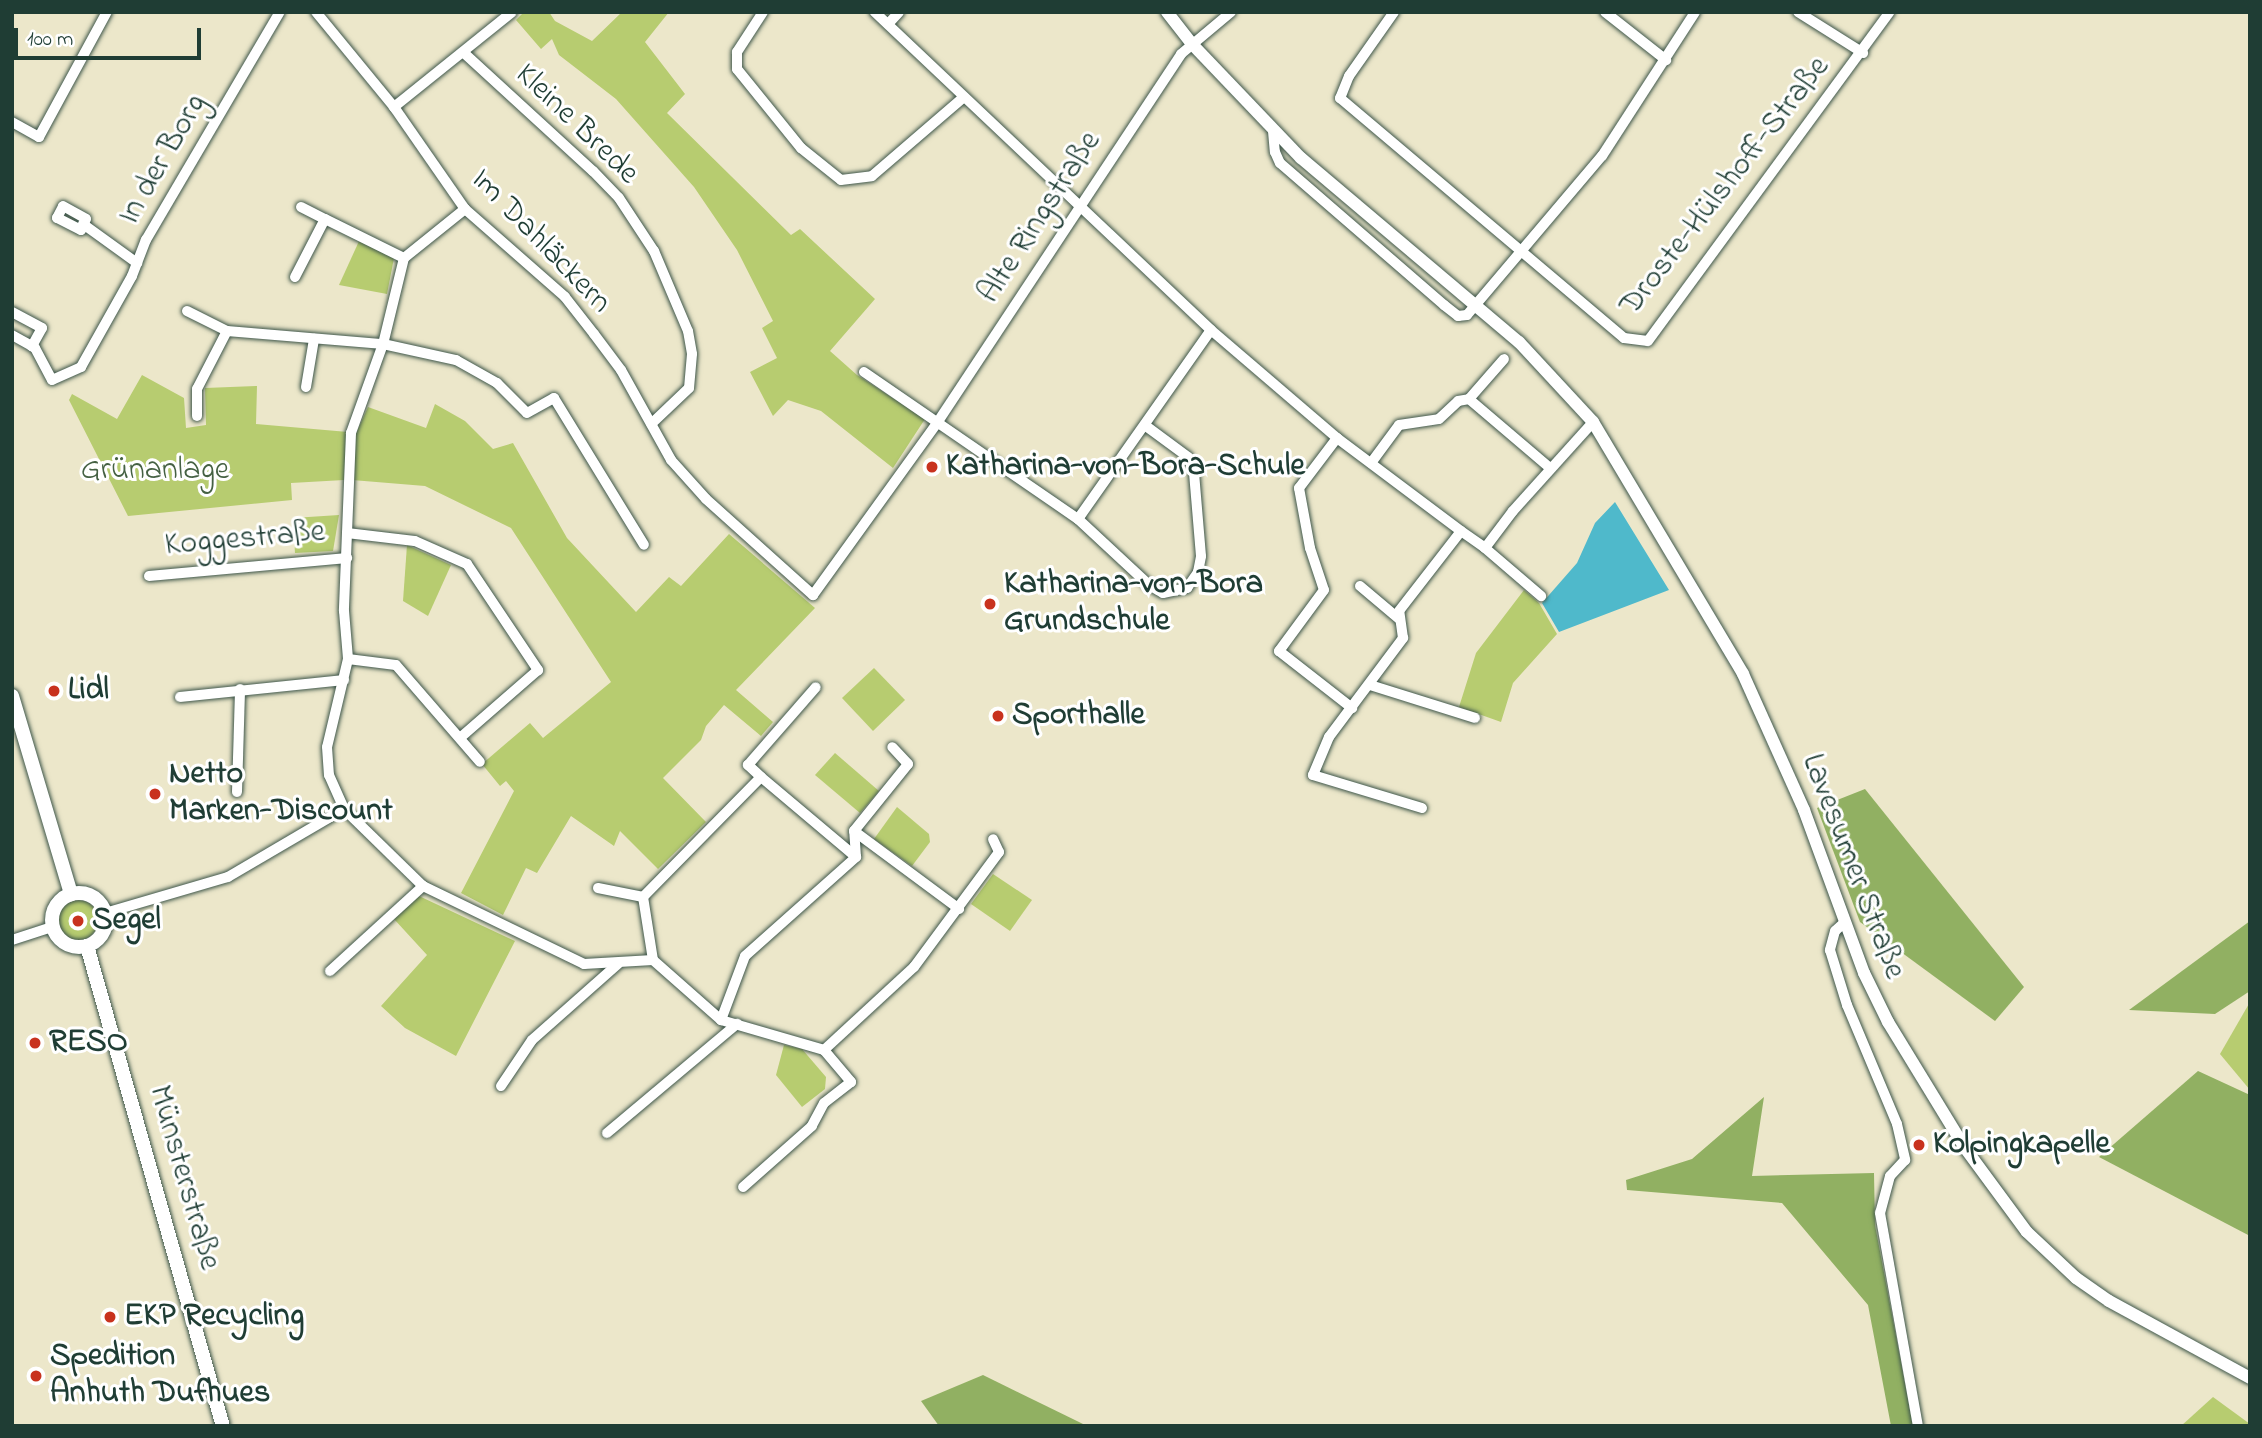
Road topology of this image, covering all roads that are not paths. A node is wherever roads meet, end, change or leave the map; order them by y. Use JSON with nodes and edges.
{"nodes":[{"id":1,"x":107,"y":12,"type":"edge"},
{"id":2,"x":281,"y":12,"type":"edge"},
{"id":3,"x":316,"y":12,"type":"edge"},
{"id":4,"x":512,"y":12,"type":"edge"},
{"id":5,"x":763,"y":12,"type":"edge"},
{"id":6,"x":875,"y":12,"type":"edge"},
{"id":7,"x":899,"y":12,"type":"edge"},
{"id":8,"x":1167,"y":12,"type":"edge"},
{"id":9,"x":1231,"y":12,"type":"edge"},
{"id":10,"x":1394,"y":12,"type":"edge"},
{"id":11,"x":1605,"y":12,"type":"edge"},
{"id":12,"x":1695,"y":12,"type":"edge"},
{"id":13,"x":1798,"y":12,"type":"edge"},
{"id":14,"x":1890,"y":12,"type":"edge"},
{"id":15,"x":888,"y":24,"type":"junction"},
{"id":16,"x":1191,"y":43,"type":"junction"},
{"id":17,"x":464,"y":53,"type":"junction"},
{"id":18,"x":1863,"y":53,"type":"junction"},
{"id":19,"x":1666,"y":60,"type":"junction"},
{"id":20,"x":964,"y":97,"type":"junction"},
{"id":21,"x":394,"y":107,"type":"junction"},
{"id":22,"x":12,"y":122,"type":"edge"},
{"id":23,"x":1273,"y":131,"type":"junction"},
{"id":24,"x":1081,"y":205,"type":"junction"},
{"id":25,"x":301,"y":206,"type":"dead end"},
{"id":26,"x":465,"y":209,"type":"junction"},
{"id":27,"x":325,"y":219,"type":"junction"},
{"id":28,"x":83,"y":224,"type":"dead end"},
{"id":29,"x":1523,"y":252,"type":"junction"},
{"id":30,"x":404,"y":258,"type":"junction"},
{"id":31,"x":137,"y":263,"type":"junction"},
{"id":32,"x":295,"y":277,"type":"dead end"},
{"id":33,"x":1476,"y":307,"type":"junction"},
{"id":34,"x":187,"y":311,"type":"dead end"},
{"id":35,"x":12,"y":312,"type":"edge"},
{"id":36,"x":1210,"y":330,"type":"junction"},
{"id":37,"x":227,"y":331,"type":"junction"},
{"id":38,"x":12,"y":335,"type":"edge"},
{"id":39,"x":314,"y":339,"type":"junction"},
{"id":40,"x":383,"y":344,"type":"junction"},
{"id":41,"x":33,"y":346,"type":"junction"},
{"id":42,"x":1504,"y":359,"type":"dead end"},
{"id":43,"x":864,"y":372,"type":"dead end"},
{"id":44,"x":306,"y":387,"type":"dead end"},
{"id":45,"x":1469,"y":399,"type":"junction"},
{"id":46,"x":197,"y":416,"type":"dead end"},
{"id":47,"x":1594,"y":422,"type":"junction"},
{"id":48,"x":937,"y":423,"type":"junction"},
{"id":49,"x":651,"y":424,"type":"junction"},
{"id":50,"x":1146,"y":426,"type":"junction"},
{"id":51,"x":1337,"y":438,"type":"junction"},
{"id":52,"x":1371,"y":463,"type":"junction"},
{"id":53,"x":1550,"y":468,"type":"junction"},
{"id":54,"x":1078,"y":519,"type":"junction"},
{"id":55,"x":1461,"y":531,"type":"junction"},
{"id":56,"x":347,"y":533,"type":"junction"},
{"id":57,"x":644,"y":545,"type":"dead end"},
{"id":58,"x":1485,"y":548,"type":"junction"},
{"id":59,"x":346,"y":558,"type":"junction"},
{"id":60,"x":149,"y":576,"type":"dead end"},
{"id":61,"x":1360,"y":586,"type":"dead end"},
{"id":62,"x":813,"y":595,"type":"joint"},
{"id":63,"x":1541,"y":596,"type":"dead end"},
{"id":64,"x":1398,"y":618,"type":"junction"},
{"id":65,"x":348,"y":659,"type":"junction"},
{"id":66,"x":344,"y":681,"type":"junction"},
{"id":67,"x":1370,"y":685,"type":"junction"},
{"id":68,"x":816,"y":687,"type":"dead end"},
{"id":69,"x":240,"y":689,"type":"junction"},
{"id":70,"x":12,"y":696,"type":"edge"},
{"id":71,"x":180,"y":697,"type":"dead end"},
{"id":72,"x":1352,"y":708,"type":"junction"},
{"id":73,"x":1475,"y":718,"type":"dead end"},
{"id":74,"x":461,"y":737,"type":"junction"},
{"id":75,"x":892,"y":747,"type":"dead end"},
{"id":76,"x":480,"y":762,"type":"dead end"},
{"id":77,"x":761,"y":777,"type":"junction"},
{"id":78,"x":237,"y":792,"type":"dead end"},
{"id":79,"x":344,"y":808,"type":"junction"},
{"id":80,"x":1422,"y":808,"type":"dead end"},
{"id":81,"x":854,"y":831,"type":"junction"},
{"id":82,"x":993,"y":839,"type":"dead end"},
{"id":83,"x":856,"y":857,"type":"junction"},
{"id":84,"x":423,"y":886,"type":"junction"},
{"id":85,"x":598,"y":887,"type":"dead end"},
{"id":86,"x":71,"y":894,"type":"junction"},
{"id":87,"x":643,"y":897,"type":"junction"},
{"id":88,"x":959,"y":909,"type":"junction"},
{"id":89,"x":105,"y":913,"type":"junction"},
{"id":90,"x":1845,"y":922,"type":"junction"},
{"id":91,"x":52,"y":928,"type":"junction"},
{"id":92,"x":12,"y":940,"type":"edge"},
{"id":93,"x":88,"y":946,"type":"junction"},
{"id":94,"x":653,"y":960,"type":"junction"},
{"id":95,"x":618,"y":964,"type":"junction"},
{"id":96,"x":330,"y":971,"type":"dead end"},
{"id":97,"x":721,"y":1020,"type":"junction"},
{"id":98,"x":737,"y":1024,"type":"junction"},
{"id":99,"x":824,"y":1050,"type":"junction"},
{"id":100,"x":501,"y":1086,"type":"dead end"},
{"id":101,"x":607,"y":1133,"type":"dead end"},
{"id":102,"x":743,"y":1187,"type":"dead end"},
{"id":103,"x":2250,"y":1378,"type":"edge"},
{"id":104,"x":223,"y":1426,"type":"edge"},
{"id":105,"x":1918,"y":1426,"type":"edge"}],
"edges":[{"from":1,"to":22,"type":"street"},
{"from":2,"to":31,"type":"street","name":"In der Borg"},
{"from":3,"to":21,"type":"street","name":"Im Dahläckern"},
{"from":4,"to":17,"type":"street"},
{"from":5,"to":20,"type":"street"},
{"from":6,"to":15,"type":"street"},
{"from":7,"to":15,"type":"street"},
{"from":8,"to":16,"type":"street","name":"Lavesumer Straße"},
{"from":9,"to":16,"type":"street","name":"Alte Ringstraße"},
{"from":10,"to":29,"type":"street"},
{"from":11,"to":19,"type":"street"},
{"from":12,"to":19,"type":"street"},
{"from":13,"to":18,"type":"street"},
{"from":14,"to":18,"type":"street","name":"Droste-Hülshoff-Straße"},
{"from":15,"to":20,"type":"street"},
{"from":16,"to":23,"type":"street","name":"Lavesumer Straße"},
{"from":16,"to":24,"type":"street","name":"Alte Ringstraße"},
{"from":17,"to":21,"type":"street"},
{"from":17,"to":49,"type":"street","name":"Kleine Brede"},
{"from":18,"to":29,"type":"street","name":"Droste-Hülshoff-Straße"},
{"from":19,"to":29,"type":"street"},
{"from":20,"to":24,"type":"street"},
{"from":21,"to":26,"type":"street","name":"Im Dahläckern"},
{"from":23,"to":33,"type":"street","name":"Lavesumer Straße"},
{"from":23,"to":33,"type":"street","name":"Lavesumer Straße"},
{"from":24,"to":36,"type":"street"},
{"from":24,"to":48,"type":"street","name":"Alte Ringstraße"},
{"from":25,"to":27,"type":"street"},
{"from":26,"to":30,"type":"street"},
{"from":26,"to":49,"type":"street","name":"Im Dahläckern"},
{"from":27,"to":30,"type":"street"},
{"from":27,"to":32,"type":"street"},
{"from":28,"to":31,"type":"street","name":"In der Borg"},
{"from":29,"to":33,"type":"street"},
{"from":30,"to":40,"type":"street","name":"Koggestraße"},
{"from":31,"to":41,"type":"street","name":"In der Borg"},
{"from":33,"to":47,"type":"street","name":"Lavesumer Straße"},
{"from":34,"to":37,"type":"street"},
{"from":35,"to":41,"type":"street","name":"In der Borg"},
{"from":36,"to":50,"type":"street"},
{"from":36,"to":51,"type":"street"},
{"from":37,"to":39,"type":"street"},
{"from":37,"to":46,"type":"street"},
{"from":38,"to":41,"type":"street"},
{"from":39,"to":40,"type":"street"},
{"from":39,"to":44,"type":"street"},
{"from":40,"to":56,"type":"street","name":"Koggestraße"},
{"from":40,"to":57,"type":"street"},
{"from":42,"to":45,"type":"street"},
{"from":43,"to":48,"type":"street"},
{"from":45,"to":52,"type":"street"},
{"from":45,"to":53,"type":"street"},
{"from":47,"to":53,"type":"street"},
{"from":47,"to":90,"type":"street","name":"Lavesumer Straße"},
{"from":48,"to":54,"type":"street"},
{"from":48,"to":62,"type":"street","name":"Alte Ringstraße"},
{"from":49,"to":62,"type":"street","name":"Im Dahläckern"},
{"from":50,"to":54,"type":"street"},
{"from":50,"to":54,"type":"street"},
{"from":51,"to":52,"type":"street"},
{"from":51,"to":72,"type":"street"},
{"from":52,"to":55,"type":"street"},
{"from":53,"to":58,"type":"street"},
{"from":55,"to":58,"type":"street"},
{"from":55,"to":64,"type":"street"},
{"from":56,"to":59,"type":"street","name":"Koggestraße"},
{"from":56,"to":74,"type":"street"},
{"from":58,"to":63,"type":"street"},
{"from":59,"to":60,"type":"street","name":"Koggestraße"},
{"from":59,"to":65,"type":"street","name":"Koggestraße"},
{"from":61,"to":64,"type":"street"},
{"from":64,"to":67,"type":"street"},
{"from":65,"to":66,"type":"street","name":"Koggestraße"},
{"from":65,"to":74,"type":"street"},
{"from":66,"to":69,"type":"street"},
{"from":66,"to":79,"type":"street","name":"Koggestraße"},
{"from":67,"to":72,"type":"street"},
{"from":67,"to":73,"type":"street"},
{"from":68,"to":77,"type":"street"},
{"from":69,"to":71,"type":"street"},
{"from":69,"to":78,"type":"street"},
{"from":70,"to":86,"type":"main road"},
{"from":72,"to":80,"type":"street"},
{"from":74,"to":76,"type":"street"},
{"from":75,"to":81,"type":"street"},
{"from":77,"to":83,"type":"street"},
{"from":77,"to":87,"type":"street"},
{"from":79,"to":84,"type":"street"},
{"from":79,"to":89,"type":"street"},
{"from":81,"to":83,"type":"street"},
{"from":81,"to":88,"type":"street"},
{"from":82,"to":88,"type":"street"},
{"from":83,"to":97,"type":"street"},
{"from":84,"to":95,"type":"street"},
{"from":84,"to":96,"type":"street"},
{"from":85,"to":87,"type":"street"},
{"from":86,"to":89,"type":"main road"},
{"from":86,"to":91,"type":"main road"},
{"from":87,"to":94,"type":"street"},
{"from":88,"to":99,"type":"street"},
{"from":89,"to":93,"type":"main road"},
{"from":90,"to":103,"type":"street","name":"Lavesumer Straße"},
{"from":90,"to":105,"type":"street"},
{"from":91,"to":92,"type":"street"},
{"from":91,"to":93,"type":"main road"},
{"from":93,"to":104,"type":"main road","name":"Münsterstraße"},
{"from":94,"to":95,"type":"street"},
{"from":94,"to":97,"type":"street"},
{"from":95,"to":100,"type":"street"},
{"from":97,"to":98,"type":"street"},
{"from":98,"to":99,"type":"street"},
{"from":98,"to":101,"type":"street"},
{"from":99,"to":102,"type":"street"}]}
